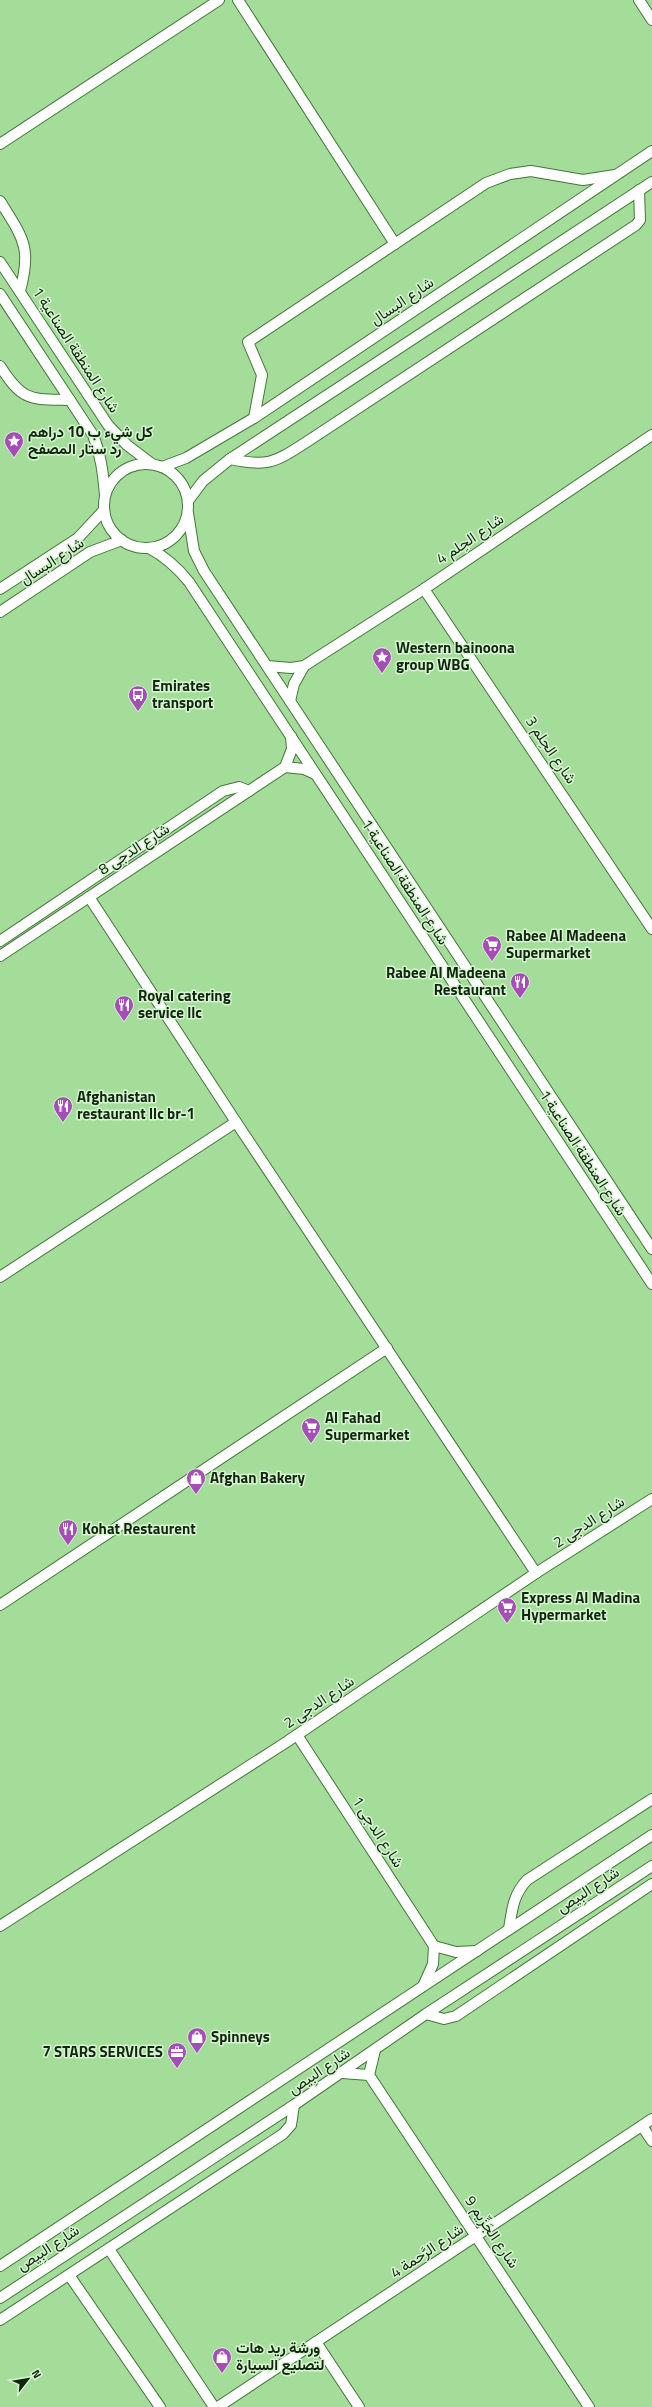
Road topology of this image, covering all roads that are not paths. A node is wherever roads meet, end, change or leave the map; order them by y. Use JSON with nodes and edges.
{"nodes":[{"id":1,"x":219,"y":0,"type":"edge"},
{"id":2,"x":238,"y":0,"type":"edge"},
{"id":3,"x":639,"y":0,"type":"edge"},
{"id":4,"x":652,"y":20,"type":"edge"},
{"id":5,"x":0,"y":144,"type":"edge"},
{"id":6,"x":652,"y":151,"type":"edge"},
{"id":7,"x":621,"y":173,"type":"junction"},
{"id":8,"x":652,"y":182,"type":"edge"},
{"id":9,"x":639,"y":190,"type":"junction"},
{"id":10,"x":0,"y":201,"type":"edge"},
{"id":11,"x":395,"y":244,"type":"junction"},
{"id":12,"x":0,"y":262,"type":"edge"},
{"id":13,"x":20,"y":292,"type":"junction"},
{"id":14,"x":0,"y":294,"type":"edge"},
{"id":15,"x":0,"y":366,"type":"edge"},
{"id":16,"x":70,"y":400,"type":"junction"},
{"id":17,"x":254,"y":418,"type":"junction"},
{"id":18,"x":652,"y":435,"type":"edge"},
{"id":19,"x":230,"y":459,"type":"junction"},
{"id":20,"x":157,"y":465,"type":"junction"},
{"id":21,"x":105,"y":498,"type":"junction"},
{"id":22,"x":188,"y":501,"type":"junction"},
{"id":23,"x":104,"y":510,"type":"junction"},
{"id":24,"x":188,"y":514,"type":"junction"},
{"id":25,"x":122,"y":540,"type":"junction"},
{"id":26,"x":149,"y":548,"type":"junction"},
{"id":27,"x":424,"y":588,"type":"junction"},
{"id":28,"x":0,"y":589,"type":"edge"},
{"id":29,"x":0,"y":612,"type":"edge"},
{"id":30,"x":267,"y":666,"type":"junction"},
{"id":31,"x":304,"y":666,"type":"junction"},
{"id":32,"x":290,"y":702,"type":"junction"},
{"id":33,"x":291,"y":736,"type":"junction"},
{"id":34,"x":285,"y":767,"type":"junction"},
{"id":35,"x":315,"y":774,"type":"junction"},
{"id":36,"x":249,"y":791,"type":"junction"},
{"id":37,"x":89,"y":897,"type":"junction"},
{"id":38,"x":652,"y":929,"type":"edge"},
{"id":39,"x":0,"y":941,"type":"edge"},
{"id":40,"x":0,"y":956,"type":"edge"},
{"id":41,"x":236,"y":1122,"type":"junction"},
{"id":42,"x":652,"y":1249,"type":"edge"},
{"id":43,"x":0,"y":1277,"type":"edge"},
{"id":44,"x":652,"y":1284,"type":"edge"},
{"id":45,"x":387,"y":1348,"type":"junction"},
{"id":46,"x":652,"y":1499,"type":"edge"},
{"id":47,"x":536,"y":1573,"type":"junction"},
{"id":48,"x":0,"y":1605,"type":"edge"},
{"id":49,"x":297,"y":1735,"type":"junction"},
{"id":50,"x":652,"y":1798,"type":"edge"},
{"id":51,"x":652,"y":1834,"type":"edge"},
{"id":52,"x":652,"y":1866,"type":"edge"},
{"id":53,"x":651,"y":1886,"type":"edge"},
{"id":54,"x":0,"y":1926,"type":"edge"},
{"id":55,"x":509,"y":1929,"type":"junction"},
{"id":56,"x":434,"y":1946,"type":"junction"},
{"id":57,"x":478,"y":1951,"type":"junction"},
{"id":58,"x":422,"y":1987,"type":"junction"},
{"id":59,"x":426,"y":2014,"type":"junction"},
{"id":60,"x":375,"y":2050,"type":"junction"},
{"id":61,"x":342,"y":2073,"type":"junction"},
{"id":62,"x":369,"y":2075,"type":"junction"},
{"id":63,"x":294,"y":2105,"type":"junction"},
{"id":64,"x":652,"y":2119,"type":"edge"},
{"id":65,"x":642,"y":2126,"type":"junction"},
{"id":66,"x":652,"y":2141,"type":"edge"},
{"id":67,"x":476,"y":2236,"type":"junction"},
{"id":68,"x":109,"y":2249,"type":"junction"},
{"id":69,"x":0,"y":2266,"type":"edge"},
{"id":70,"x":69,"y":2274,"type":"junction"},
{"id":71,"x":0,"y":2298,"type":"edge"},
{"id":72,"x":0,"y":2320,"type":"edge"},
{"id":73,"x":316,"y":2342,"type":"junction"},
{"id":74,"x":160,"y":2407,"type":"edge"},
{"id":75,"x":214,"y":2407,"type":"edge"},
{"id":76,"x":218,"y":2407,"type":"edge"},
{"id":77,"x":359,"y":2407,"type":"edge"},
{"id":78,"x":589,"y":2407,"type":"edge"}],
"edges":[{"from":1,"to":5,"type":"street"},
{"from":2,"to":11,"type":"street"},
{"from":3,"to":4,"type":"street"},
{"from":6,"to":7,"type":"street","name":"شارع البسال"},
{"from":7,"to":11,"type":"street"},
{"from":7,"to":17,"type":"street","name":"شارع البسال"},
{"from":8,"to":9,"type":"street"},
{"from":9,"to":19,"type":"street"},
{"from":9,"to":19,"type":"street"},
{"from":10,"to":13,"type":"street"},
{"from":11,"to":17,"type":"street"},
{"from":12,"to":13,"type":"street","name":"شارع المنطقة الصناعية 1"},
{"from":13,"to":20,"type":"street","name":"شارع المنطقة الصناعية 1"},
{"from":14,"to":16,"type":"street"},
{"from":15,"to":16,"type":"street"},
{"from":16,"to":21,"type":"street"},
{"from":17,"to":20,"type":"street","name":"شارع البسال"},
{"from":18,"to":27,"type":"street","name":"شارع الحِلم 4"},
{"from":19,"to":22,"type":"street"},
{"from":20,"to":21,"type":"street"},
{"from":20,"to":22,"type":"street"},
{"from":21,"to":23,"type":"street"},
{"from":22,"to":24,"type":"street"},
{"from":23,"to":25,"type":"street"},
{"from":23,"to":28,"type":"street","name":"شارع البسال"},
{"from":24,"to":26,"type":"street"},
{"from":24,"to":30,"type":"street","name":"شارع المنطقة الصناعية 1"},
{"from":25,"to":26,"type":"street"},
{"from":25,"to":29,"type":"street","name":"شارع البسال"},
{"from":26,"to":33,"type":"street","name":"شارع المنطقة الصناعية 1"},
{"from":27,"to":31,"type":"street","name":"شارع الحِلم 4"},
{"from":27,"to":38,"type":"street","name":"شارع الحِلم 3"},
{"from":30,"to":31,"type":"street","name":"شارع الحِلم 4"},
{"from":30,"to":32,"type":"street","name":"شارع المنطقة الصناعية 1"},
{"from":31,"to":32,"type":"street","name":"شارع الحِلم 4"},
{"from":32,"to":42,"type":"street","name":"شارع المنطقة الصناعية 1"},
{"from":33,"to":34,"type":"street"},
{"from":33,"to":35,"type":"street","name":"شارع المنطقة الصناعية 1"},
{"from":34,"to":35,"type":"street"},
{"from":34,"to":36,"type":"street","name":"شارع الدجى 8"},
{"from":35,"to":44,"type":"street","name":"شارع المنطقة الصناعية 1"},
{"from":36,"to":37,"type":"street","name":"شارع الدجى 8"},
{"from":36,"to":39,"type":"street"},
{"from":37,"to":40,"type":"street","name":"شارع الدجى 8"},
{"from":37,"to":41,"type":"street"},
{"from":41,"to":43,"type":"street"},
{"from":41,"to":45,"type":"street"},
{"from":45,"to":47,"type":"street"},
{"from":45,"to":48,"type":"street"},
{"from":46,"to":47,"type":"street","name":"شارع الدجى 2"},
{"from":47,"to":49,"type":"street","name":"شارع الدجى 2"},
{"from":49,"to":54,"type":"street","name":"شارع الدجى 2"},
{"from":49,"to":56,"type":"street","name":"شارع الدجى 1"},
{"from":50,"to":55,"type":"street"},
{"from":51,"to":55,"type":"street","name":"شارع البِيص"},
{"from":52,"to":59,"type":"street","name":"شارع البِيص"},
{"from":53,"to":59,"type":"street"},
{"from":55,"to":57,"type":"street","name":"شارع البِيص"},
{"from":56,"to":57,"type":"street"},
{"from":56,"to":58,"type":"street"},
{"from":57,"to":58,"type":"street","name":"شارع البِيص"},
{"from":58,"to":69,"type":"street","name":"شارع البِيص"},
{"from":59,"to":60,"type":"street","name":"شارع البِيص"},
{"from":60,"to":61,"type":"street","name":"شارع البِيص"},
{"from":60,"to":62,"type":"street"},
{"from":61,"to":62,"type":"street"},
{"from":61,"to":63,"type":"street","name":"شارع البِيص"},
{"from":62,"to":67,"type":"street","name":"شارع الجَزِّيم 9"},
{"from":63,"to":68,"type":"street"},
{"from":63,"to":71,"type":"street","name":"شارع البِيص"},
{"from":64,"to":65,"type":"street","name":"شارع الرَّحمة 4"},
{"from":65,"to":66,"type":"street"},
{"from":65,"to":67,"type":"street","name":"شارع الرَّحمة 4"},
{"from":67,"to":73,"type":"street","name":"شارع الرَّحمة 4"},
{"from":67,"to":78,"type":"street","name":"شارع الجَزِّيم 9"},
{"from":68,"to":70,"type":"street"},
{"from":68,"to":75,"type":"street"},
{"from":70,"to":72,"type":"street"},
{"from":70,"to":74,"type":"street"},
{"from":73,"to":76,"type":"street","name":"شارع الرَّحمة 4"},
{"from":73,"to":77,"type":"street"}]}
